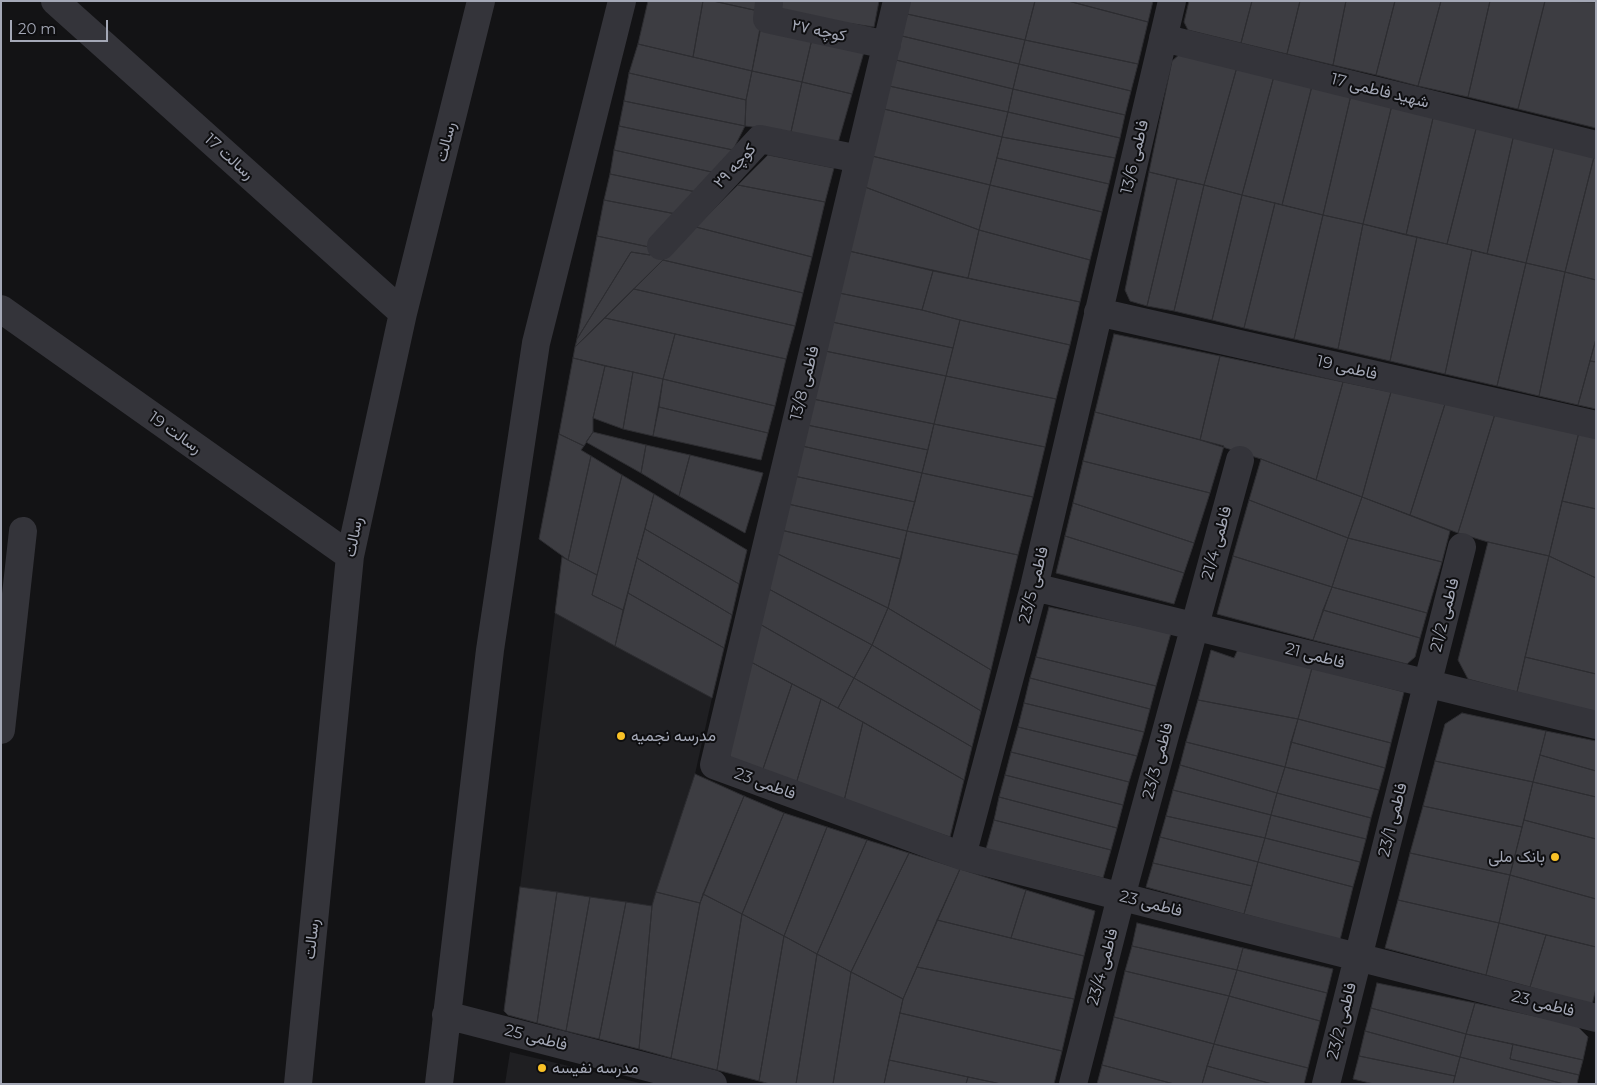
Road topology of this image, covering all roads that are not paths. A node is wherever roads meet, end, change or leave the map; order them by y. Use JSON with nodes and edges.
{"nodes":[{"id":1,"x":55,"y":1,"type":"edge"},
{"id":2,"x":480,"y":1,"type":"edge"},
{"id":3,"x":622,"y":1,"type":"edge"},
{"id":4,"x":897,"y":1,"type":"edge"},
{"id":5,"x":1172,"y":1,"type":"edge"},
{"id":6,"x":769,"y":3,"type":"dead end"},
{"id":7,"x":1163,"y":38,"type":"junction"},
{"id":8,"x":887,"y":45,"type":"junction"},
{"id":9,"x":1596,"y":144,"type":"edge"},
{"id":10,"x":859,"y":159,"type":"junction"},
{"id":11,"x":661,"y":246,"type":"dead end"},
{"id":12,"x":1,"y":309,"type":"edge"},
{"id":13,"x":1098,"y":312,"type":"junction"},
{"id":14,"x":403,"y":313,"type":"junction"},
{"id":15,"x":1596,"y":425,"type":"edge"},
{"id":16,"x":1240,"y":460,"type":"dead end"},
{"id":17,"x":23,"y":531,"type":"dead end"},
{"id":18,"x":1462,"y":547,"type":"dead end"},
{"id":19,"x":350,"y":556,"type":"junction"},
{"id":20,"x":1034,"y":587,"type":"junction"},
{"id":21,"x":1195,"y":626,"type":"junction"},
{"id":22,"x":5,"y":664,"type":"edge"},
{"id":23,"x":1428,"y":684,"type":"junction"},
{"id":24,"x":1596,"y":725,"type":"edge"},
{"id":25,"x":1,"y":730,"type":"edge"},
{"id":26,"x":714,"y":765,"type":"joint"},
{"id":27,"x":962,"y":856,"type":"junction"},
{"id":28,"x":1121,"y":897,"type":"junction"},
{"id":29,"x":1358,"y":957,"type":"junction"},
{"id":30,"x":446,"y":1015,"type":"junction"},
{"id":31,"x":1596,"y":1018,"type":"edge"},
{"id":32,"x":298,"y":1084,"type":"edge"},
{"id":33,"x":439,"y":1084,"type":"edge"},
{"id":34,"x":713,"y":1084,"type":"edge"},
{"id":35,"x":1073,"y":1084,"type":"edge"},
{"id":36,"x":1326,"y":1084,"type":"edge"}],
"edges":[{"from":1,"to":14,"type":"street","name":"رسالت 17"},
{"from":2,"to":14,"type":"street","name":"رسالت"},
{"from":3,"to":30,"type":"street"},
{"from":4,"to":8,"type":"street","name":"فاطمی 13/8"},
{"from":5,"to":7,"type":"street","name":"فاطمی 13/6"},
{"from":6,"to":8,"type":"street","name":"کوچه ۲۷"},
{"from":7,"to":9,"type":"street","name":"شهید فاطمی 17"},
{"from":7,"to":13,"type":"street","name":"فاطمی 13/6"},
{"from":8,"to":10,"type":"street","name":"فاطمی 13/8"},
{"from":10,"to":11,"type":"street","name":"کوچه ۲۹"},
{"from":10,"to":26,"type":"street","name":"فاطمی 13/8"},
{"from":12,"to":19,"type":"street","name":"رسالت 19"},
{"from":13,"to":15,"type":"street","name":"فاطمی 19"},
{"from":13,"to":20,"type":"street","name":"فاطمی 23/5"},
{"from":14,"to":19,"type":"street","name":"رسالت"},
{"from":16,"to":21,"type":"street","name":"فاطمی 21/4"},
{"from":17,"to":22,"type":"street"},
{"from":18,"to":23,"type":"street","name":"فاطمی 21/2"},
{"from":19,"to":32,"type":"street","name":"رسالت"},
{"from":20,"to":21,"type":"street","name":"فاطمی 21"},
{"from":20,"to":27,"type":"street","name":"فاطمی 23/5"},
{"from":21,"to":23,"type":"street","name":"فاطمی 21"},
{"from":21,"to":28,"type":"street","name":"فاطمی 23/3"},
{"from":22,"to":25,"type":"street"},
{"from":23,"to":24,"type":"street","name":"فاطمی 21"},
{"from":23,"to":29,"type":"street","name":"فاطمی 23/1"},
{"from":26,"to":27,"type":"street","name":"فاطمی 23"},
{"from":27,"to":28,"type":"street","name":"فاطمی 23"},
{"from":28,"to":29,"type":"street","name":"فاطمی 23"},
{"from":28,"to":35,"type":"street","name":"فاطمی 23/4"},
{"from":29,"to":31,"type":"street","name":"فاطمی 23"},
{"from":29,"to":36,"type":"street","name":"فاطمی 23/2"},
{"from":30,"to":33,"type":"street"},
{"from":30,"to":34,"type":"street","name":"فاطمی 25"}]}
